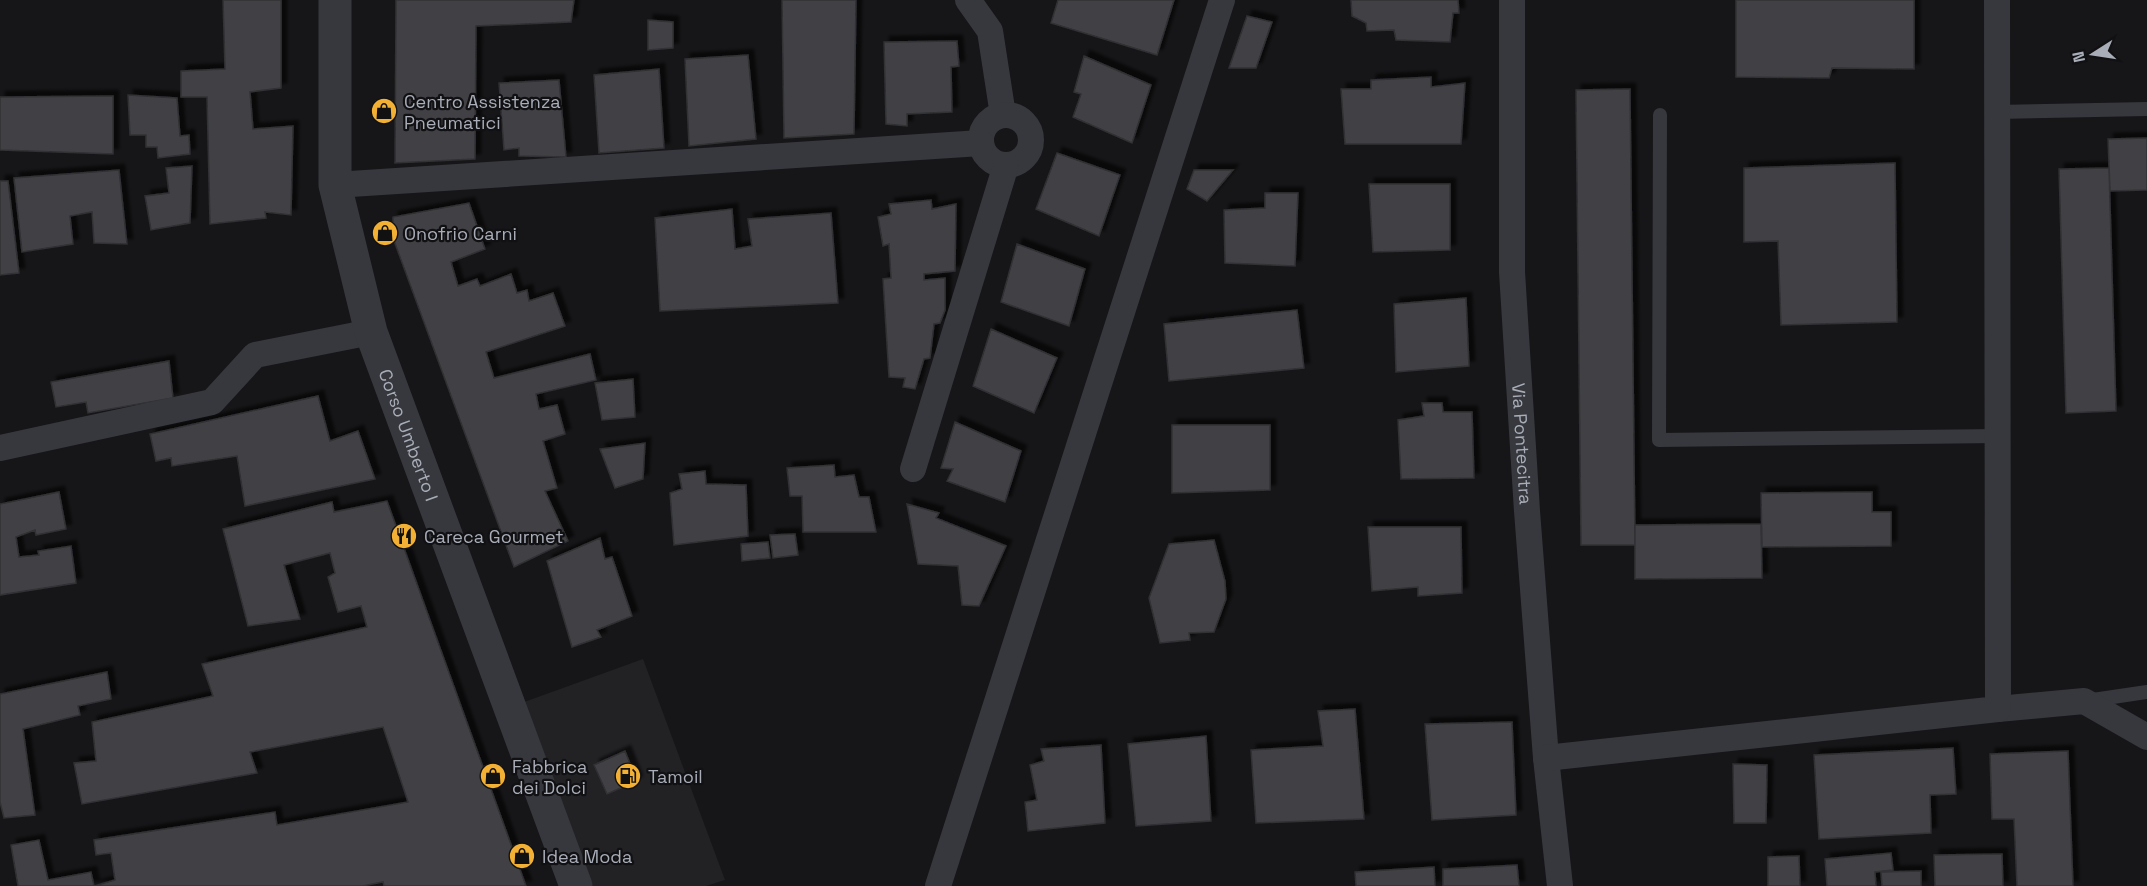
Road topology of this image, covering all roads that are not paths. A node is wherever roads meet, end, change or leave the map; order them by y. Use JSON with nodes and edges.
{"nodes":[{"id":1,"x":335,"y":0,"type":"edge"},
{"id":2,"x":968,"y":0,"type":"edge"},
{"id":3,"x":1222,"y":0,"type":"edge"},
{"id":4,"x":1512,"y":0,"type":"edge"},
{"id":5,"x":1997,"y":0,"type":"edge"},
{"id":6,"x":2147,"y":109,"type":"edge"},
{"id":7,"x":1997,"y":112,"type":"junction"},
{"id":8,"x":1003,"y":115,"type":"junction"},
{"id":9,"x":1660,"y":115,"type":"dead end"},
{"id":10,"x":981,"y":144,"type":"junction"},
{"id":11,"x":1006,"y":165,"type":"junction"},
{"id":12,"x":335,"y":185,"type":"junction"},
{"id":13,"x":371,"y":332,"type":"junction"},
{"id":14,"x":1998,"y":436,"type":"junction"},
{"id":15,"x":0,"y":447,"type":"edge"},
{"id":16,"x":914,"y":469,"type":"dead end"},
{"id":17,"x":2147,"y":692,"type":"edge"},
{"id":18,"x":2084,"y":701,"type":"junction"},
{"id":19,"x":1998,"y":709,"type":"junction"},
{"id":20,"x":2147,"y":737,"type":"edge"},
{"id":21,"x":1546,"y":758,"type":"junction"},
{"id":22,"x":576,"y":886,"type":"edge"},
{"id":23,"x":938,"y":886,"type":"edge"},
{"id":24,"x":1560,"y":886,"type":"edge"}],
"edges":[{"from":1,"to":12,"type":"street","name":"Corso Umberto I"},
{"from":2,"to":8,"type":"street"},
{"from":3,"to":23,"type":"street"},
{"from":4,"to":21,"type":"street","name":"Via Pontecitra"},
{"from":5,"to":7,"type":"street"},
{"from":6,"to":7,"type":"lane"},
{"from":7,"to":14,"type":"street"},
{"from":8,"to":10,"type":"street"},
{"from":8,"to":11,"type":"street"},
{"from":9,"to":14,"type":"lane"},
{"from":10,"to":11,"type":"street"},
{"from":10,"to":12,"type":"street"},
{"from":11,"to":16,"type":"street"},
{"from":12,"to":13,"type":"street","name":"Corso Umberto I"},
{"from":13,"to":15,"type":"street"},
{"from":13,"to":22,"type":"street","name":"Corso Umberto I"},
{"from":14,"to":19,"type":"street"},
{"from":17,"to":18,"type":"lane"},
{"from":18,"to":19,"type":"street"},
{"from":18,"to":20,"type":"street"},
{"from":19,"to":21,"type":"street"},
{"from":21,"to":24,"type":"street","name":"Via Pontecitra"}]}
